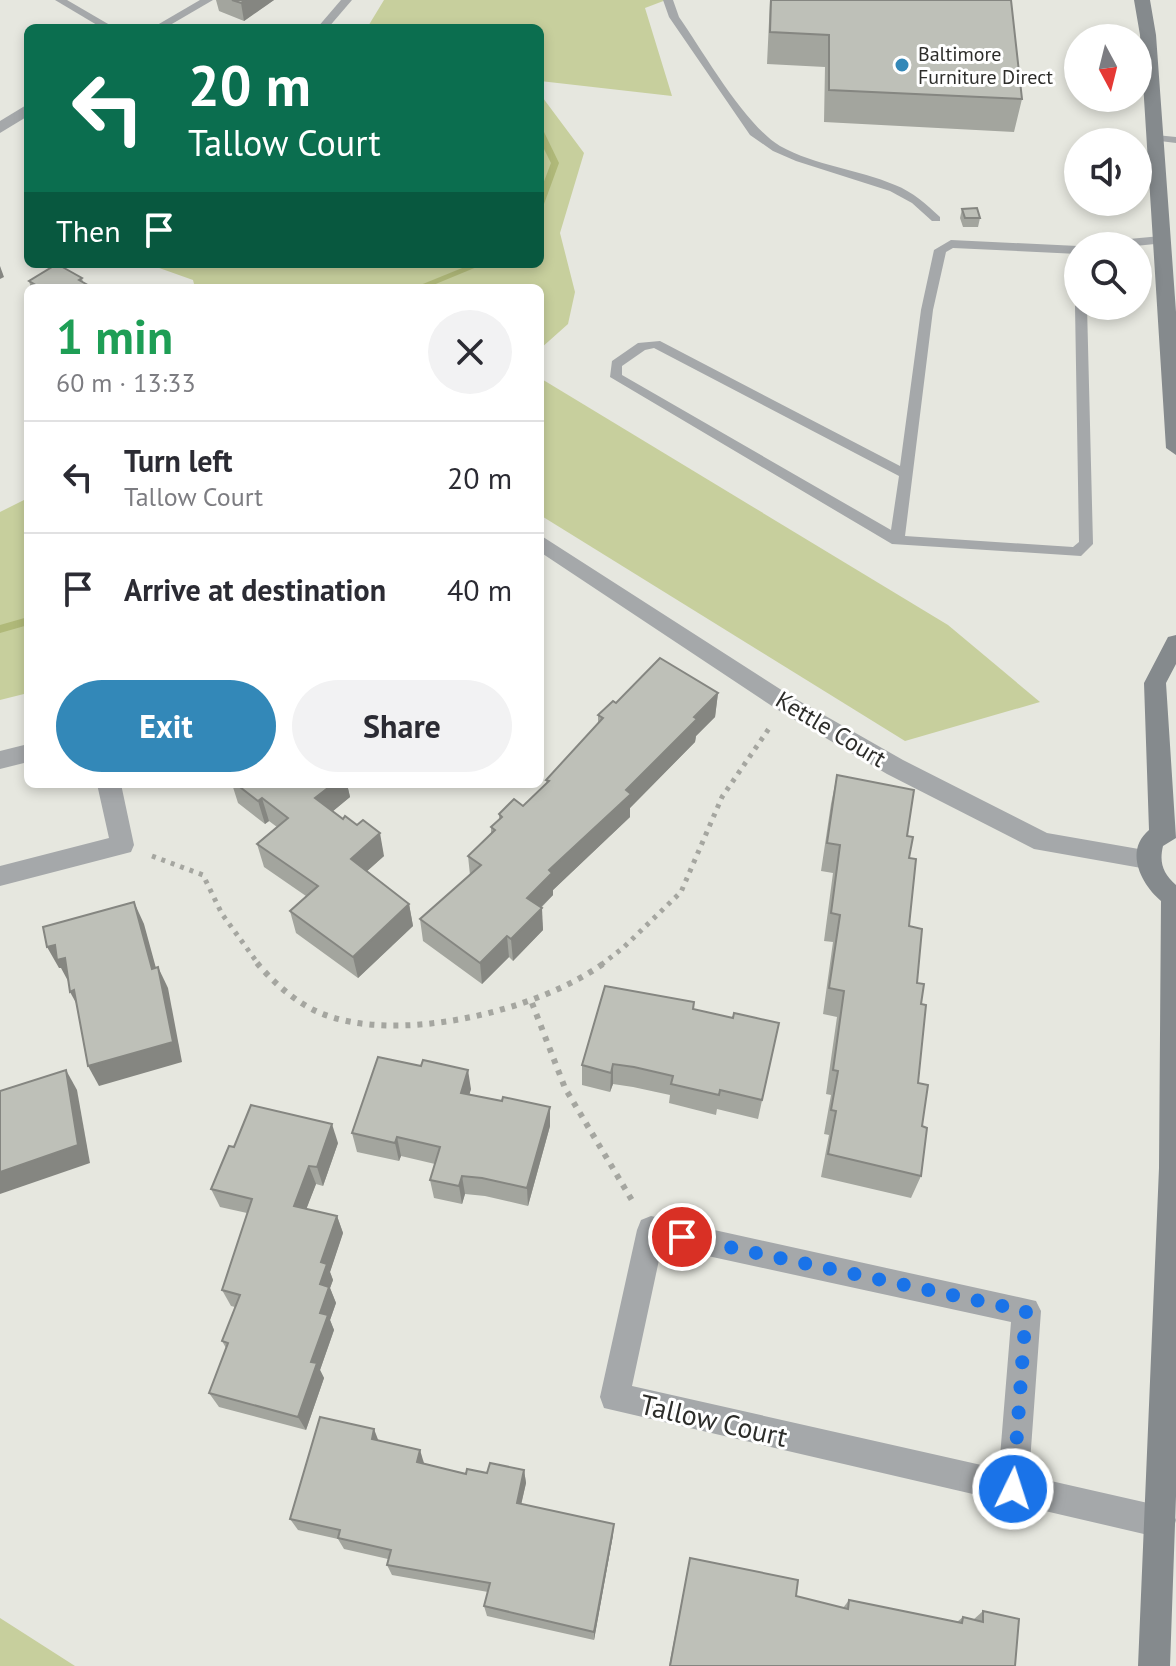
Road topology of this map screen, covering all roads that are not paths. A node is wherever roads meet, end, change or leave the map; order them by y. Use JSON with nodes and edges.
{"nodes":[{"id":1,"x":60,"y":0,"type":"edge"},
{"id":2,"x":208,"y":0,"type":"edge"},
{"id":3,"x":347,"y":0,"type":"edge"},
{"id":4,"x":668,"y":0,"type":"edge"},
{"id":5,"x":1142,"y":0,"type":"edge"},
{"id":6,"x":103,"y":24,"type":"edge"},
{"id":7,"x":164,"y":24,"type":"edge"},
{"id":8,"x":326,"y":24,"type":"edge"},
{"id":9,"x":24,"y":112,"type":"edge"},
{"id":10,"x":0,"y":128,"type":"edge"},
{"id":11,"x":1156,"y":138,"type":"junction"},
{"id":12,"x":1176,"y":140,"type":"edge"},
{"id":13,"x":936,"y":219,"type":"dead end"},
{"id":14,"x":1064,"y":251,"type":"edge"},
{"id":15,"x":1167,"y":251,"type":"edge"},
{"id":16,"x":1081,"y":320,"type":"edge"},
{"id":17,"x":1176,"y":448,"type":"edge"},
{"id":18,"x":905,"y":474,"type":"junction"},
{"id":19,"x":897,"y":540,"type":"junction"},
{"id":20,"x":544,"y":545,"type":"edge"},
{"id":21,"x":1176,"y":643,"type":"edge"},
{"id":22,"x":24,"y":754,"type":"edge"},
{"id":23,"x":0,"y":760,"type":"edge"},
{"id":24,"x":110,"y":788,"type":"edge"},
{"id":25,"x":1168,"y":830,"type":"edge"},
{"id":26,"x":1147,"y":859,"type":"junction"},
{"id":27,"x":0,"y":876,"type":"edge"},
{"id":28,"x":1174,"y":898,"type":"edge"},
{"id":29,"x":1013,"y":1489,"type":"junction"},
{"id":30,"x":1161,"y":1522,"type":"junction"},
{"id":31,"x":1154,"y":1666,"type":"edge"}],
"edges":[{"from":1,"to":6,"type":"lane"},
{"from":2,"to":7,"type":"lane"},
{"from":3,"to":8,"type":"lane"},
{"from":4,"to":13,"type":"lane"},
{"from":5,"to":11,"type":"main road"},
{"from":9,"to":10,"type":"street"},
{"from":11,"to":12,"type":"lane"},
{"from":11,"to":15,"type":"main road"},
{"from":14,"to":18,"type":"lane"},
{"from":15,"to":17,"type":"main road"},
{"from":16,"to":19,"type":"lane"},
{"from":18,"to":19,"type":"lane"},
{"from":18,"to":19,"type":"lane"},
{"from":20,"to":26,"type":"street","name":"Kettle Court"},
{"from":21,"to":25,"type":"main road"},
{"from":22,"to":23,"type":"street"},
{"from":24,"to":27,"type":"street"},
{"from":25,"to":26,"type":"main road"},
{"from":26,"to":28,"type":"main road"},
{"from":28,"to":30,"type":"main road"},
{"from":29,"to":29,"type":"street","name":"Tallow Court"},
{"from":29,"to":30,"type":"street","name":"Tallow Court"},
{"from":30,"to":31,"type":"main road"}]}
